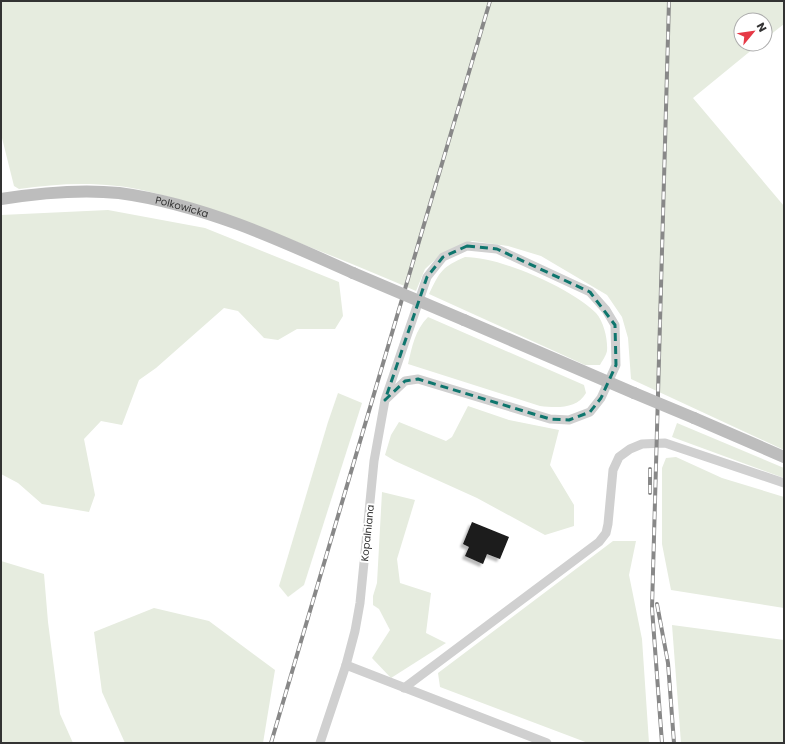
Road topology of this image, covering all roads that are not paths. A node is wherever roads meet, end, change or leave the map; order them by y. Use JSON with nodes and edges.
{"nodes":[{"id":1,"x":1,"y":199,"type":"edge"},
{"id":2,"x":609,"y":382,"type":"junction"},
{"id":3,"x":386,"y":400,"type":"junction"},
{"id":4,"x":784,"y":457,"type":"edge"},
{"id":5,"x":784,"y":483,"type":"edge"},
{"id":6,"x":346,"y":665,"type":"junction"},
{"id":7,"x":404,"y":688,"type":"junction"},
{"id":8,"x":320,"y":743,"type":"edge"},
{"id":9,"x":547,"y":743,"type":"edge"}],
"edges":[{"from":1,"to":2,"type":"main road","name":"Polkowicka","bridge":true},
{"from":2,"to":3,"type":"street","name":"Kopalniana"},
{"from":2,"to":3,"type":"street","name":"Kopalniana"},
{"from":2,"to":4,"type":"main road","name":"Polkowicka","bridge":true},
{"from":3,"to":6,"type":"street","name":"Kopalniana"},
{"from":5,"to":7,"type":"street"},
{"from":6,"to":7,"type":"street"},
{"from":6,"to":8,"type":"street","name":"Kopalniana"},
{"from":7,"to":9,"type":"street"}]}
